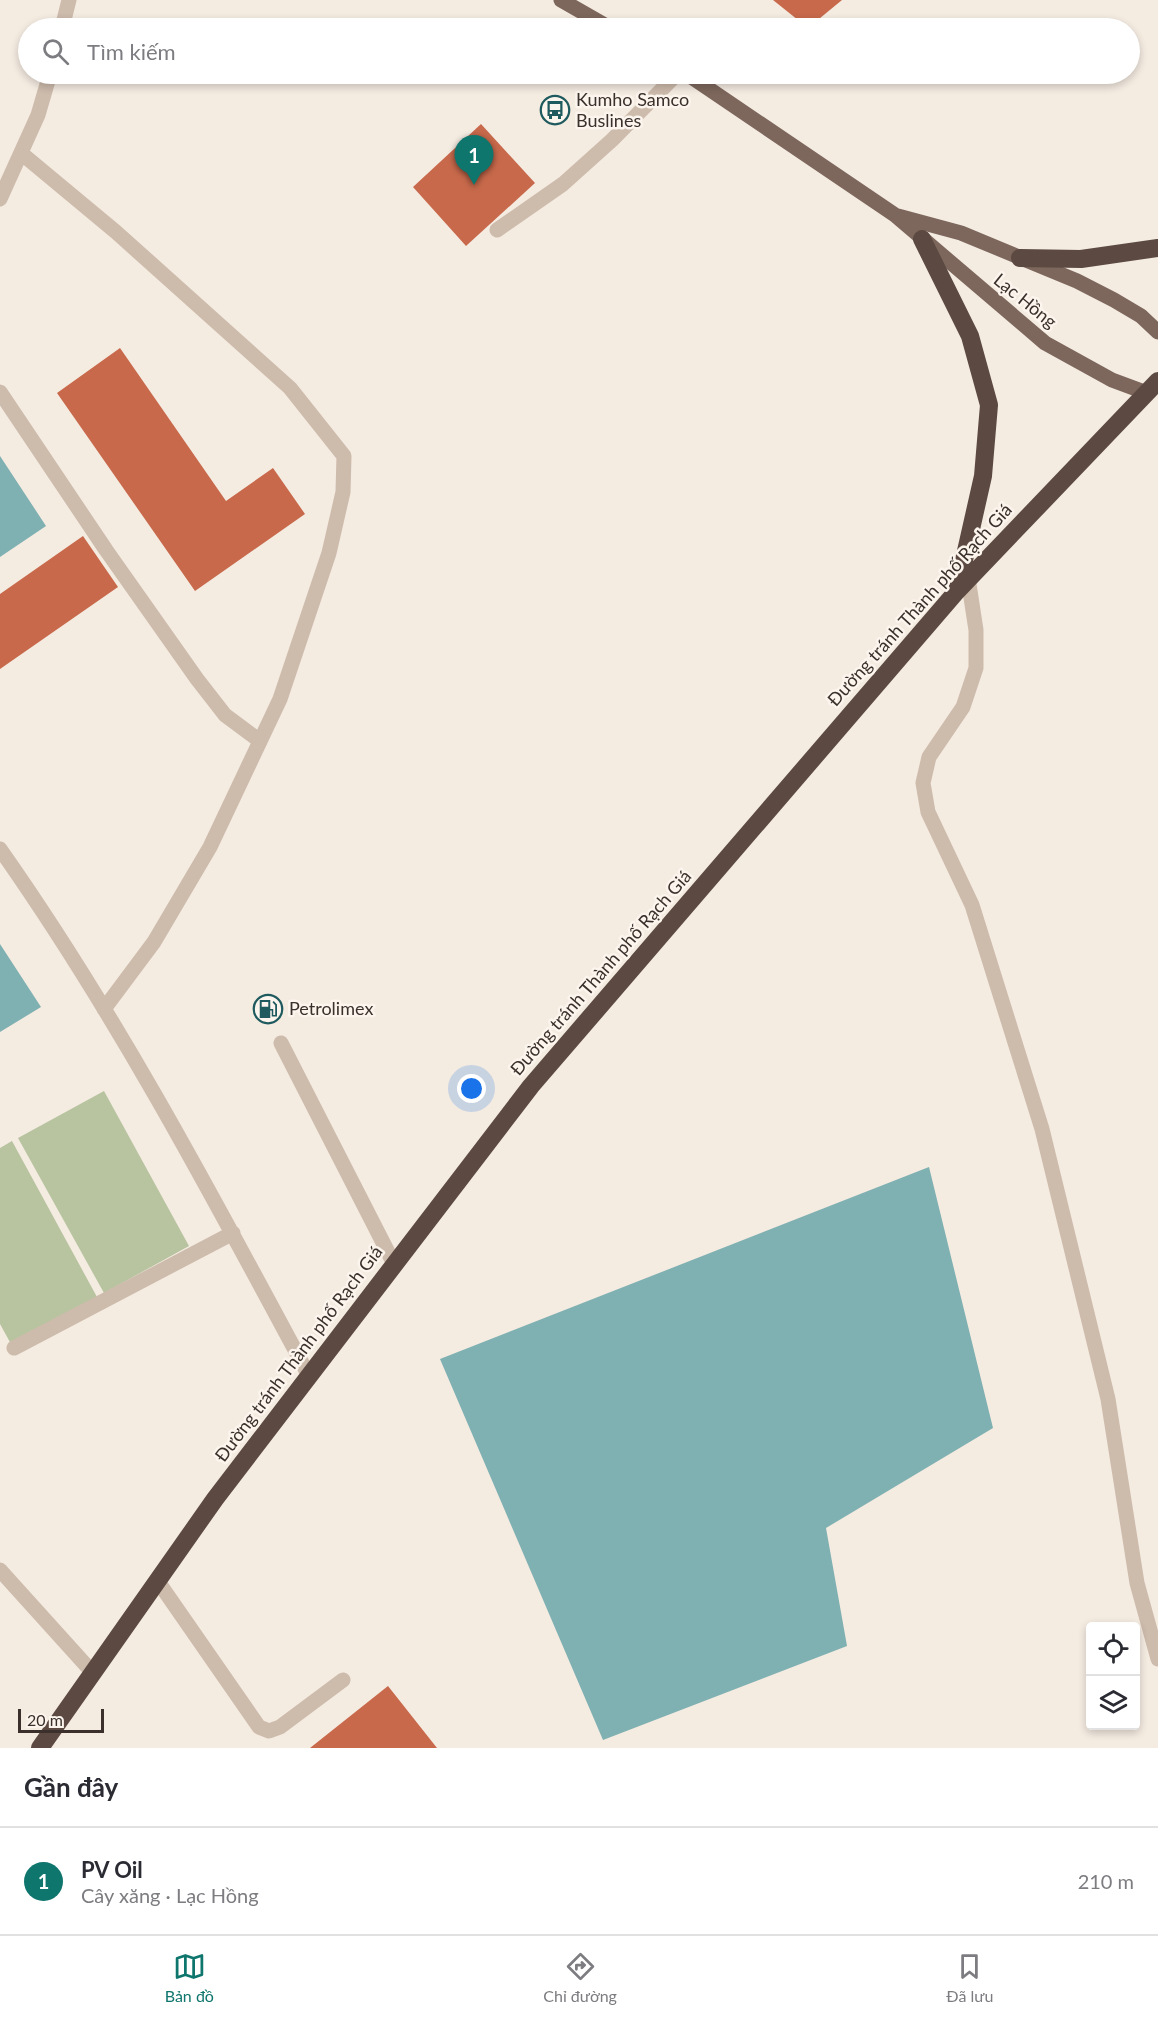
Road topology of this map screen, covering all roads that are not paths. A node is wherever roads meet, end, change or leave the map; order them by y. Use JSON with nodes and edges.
{"nodes":[{"id":1,"x":69,"y":0,"type":"edge"},
{"id":2,"x":561,"y":0,"type":"edge"},
{"id":3,"x":64,"y":18,"type":"edge"},
{"id":4,"x":592,"y":18,"type":"edge"},
{"id":5,"x":47,"y":84,"type":"edge"},
{"id":6,"x":667,"y":84,"type":"edge"},
{"id":7,"x":702,"y":84,"type":"edge"},
{"id":8,"x":21,"y":153,"type":"junction"},
{"id":9,"x":0,"y":199,"type":"edge"},
{"id":10,"x":895,"y":215,"type":"junction"},
{"id":11,"x":498,"y":230,"type":"dead end"},
{"id":12,"x":922,"y":239,"type":"junction"},
{"id":13,"x":1158,"y":248,"type":"edge"},
{"id":14,"x":1020,"y":258,"type":"junction"},
{"id":15,"x":1158,"y":332,"type":"edge"},
{"id":16,"x":1152,"y":387,"type":"edge"},
{"id":17,"x":0,"y":392,"type":"edge"},
{"id":18,"x":963,"y":585,"type":"junction"},
{"id":19,"x":260,"y":741,"type":"junction"},
{"id":20,"x":0,"y":849,"type":"edge"},
{"id":21,"x":104,"y":1010,"type":"junction"},
{"id":22,"x":281,"y":1043,"type":"dead end"},
{"id":23,"x":233,"y":1233,"type":"junction"},
{"id":24,"x":394,"y":1264,"type":"junction"},
{"id":25,"x":14,"y":1348,"type":"dead end"},
{"id":26,"x":309,"y":1376,"type":"junction"},
{"id":27,"x":0,"y":1570,"type":"edge"},
{"id":28,"x":157,"y":1580,"type":"junction"},
{"id":29,"x":1158,"y":1659,"type":"edge"},
{"id":30,"x":93,"y":1673,"type":"junction"},
{"id":31,"x":343,"y":1680,"type":"dead end"},
{"id":32,"x":40,"y":1748,"type":"edge"}],
"edges":[{"from":1,"to":3,"type":"street"},
{"from":2,"to":4,"type":"main road"},
{"from":5,"to":8,"type":"street"},
{"from":6,"to":11,"type":"street"},
{"from":7,"to":10,"type":"main road","name":"Lạc Hồng"},
{"from":8,"to":9,"type":"street"},
{"from":8,"to":19,"type":"street"},
{"from":10,"to":12,"type":"main road","name":"Lạc Hồng"},
{"from":10,"to":14,"type":"main road","name":"Lạc Hồng"},
{"from":12,"to":16,"type":"main road","name":"Lạc Hồng"},
{"from":12,"to":18,"type":"highway"},
{"from":13,"to":14,"type":"highway"},
{"from":14,"to":15,"type":"main road","name":"Lạc Hồng"},
{"from":16,"to":18,"type":"highway","name":"Đường tránh Thành phố Rạch Giá"},
{"from":17,"to":19,"type":"street"},
{"from":18,"to":24,"type":"highway","name":"Đường tránh Thành phố Rạch Giá"},
{"from":18,"to":29,"type":"street"},
{"from":19,"to":21,"type":"street"},
{"from":20,"to":21,"type":"street"},
{"from":21,"to":23,"type":"street"},
{"from":22,"to":24,"type":"street"},
{"from":23,"to":25,"type":"street"},
{"from":23,"to":26,"type":"street"},
{"from":24,"to":26,"type":"highway","name":"Đường tránh Thành phố Rạch Giá"},
{"from":26,"to":28,"type":"highway","name":"Đường tránh Thành phố Rạch Giá"},
{"from":27,"to":30,"type":"street"},
{"from":28,"to":30,"type":"highway","name":"Đường tránh Thành phố Rạch Giá"},
{"from":28,"to":31,"type":"street"},
{"from":30,"to":32,"type":"highway","name":"Đường tránh Thành phố Rạch Giá"}]}
